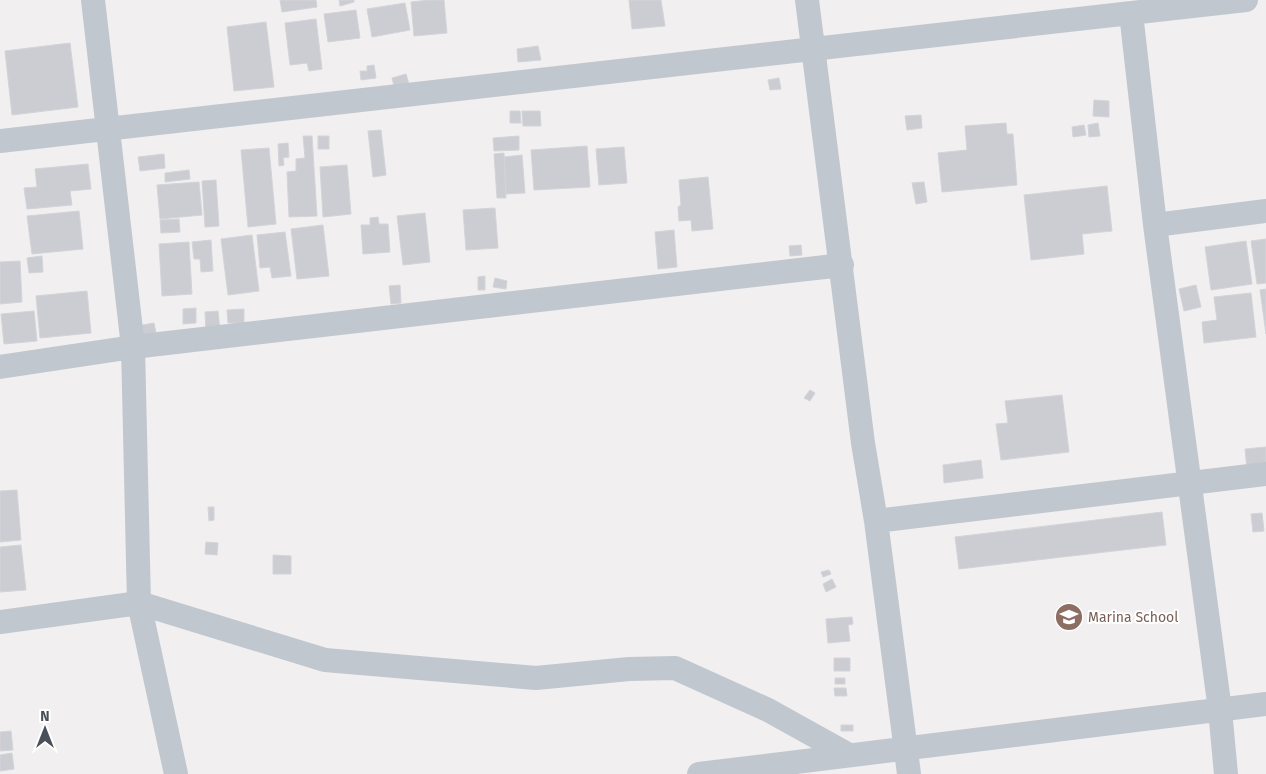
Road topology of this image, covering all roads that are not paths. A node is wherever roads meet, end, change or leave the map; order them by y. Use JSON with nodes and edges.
{"nodes":[{"id":1,"x":93,"y":0,"type":"edge"},
{"id":2,"x":807,"y":0,"type":"edge"},
{"id":3,"x":1246,"y":0,"type":"edge"},
{"id":4,"x":1131,"y":13,"type":"junction"},
{"id":5,"x":813,"y":49,"type":"junction"},
{"id":6,"x":108,"y":128,"type":"junction"},
{"id":7,"x":0,"y":140,"type":"edge"},
{"id":8,"x":1266,"y":211,"type":"edge"},
{"id":9,"x":1155,"y":225,"type":"junction"},
{"id":10,"x":842,"y":265,"type":"junction"},
{"id":11,"x":133,"y":347,"type":"junction"},
{"id":12,"x":0,"y":367,"type":"edge"},
{"id":13,"x":1266,"y":474,"type":"edge"},
{"id":14,"x":1190,"y":483,"type":"junction"},
{"id":15,"x":876,"y":521,"type":"junction"},
{"id":16,"x":139,"y":603,"type":"junction"},
{"id":17,"x":0,"y":622,"type":"edge"},
{"id":18,"x":1266,"y":704,"type":"edge"},
{"id":19,"x":1220,"y":710,"type":"junction"},
{"id":20,"x":906,"y":748,"type":"junction"},
{"id":21,"x":849,"y":755,"type":"junction"},
{"id":22,"x":176,"y":774,"type":"edge"},
{"id":23,"x":699,"y":774,"type":"edge"},
{"id":24,"x":909,"y":774,"type":"edge"},
{"id":25,"x":1226,"y":774,"type":"edge"}],
"edges":[{"from":1,"to":6,"type":"street"},
{"from":2,"to":5,"type":"street"},
{"from":3,"to":4,"type":"street"},
{"from":4,"to":5,"type":"street"},
{"from":4,"to":9,"type":"street"},
{"from":5,"to":6,"type":"street"},
{"from":5,"to":10,"type":"street"},
{"from":6,"to":7,"type":"street"},
{"from":6,"to":11,"type":"street"},
{"from":8,"to":9,"type":"street"},
{"from":9,"to":14,"type":"street"},
{"from":10,"to":11,"type":"street"},
{"from":10,"to":15,"type":"street"},
{"from":11,"to":12,"type":"street"},
{"from":11,"to":16,"type":"street"},
{"from":13,"to":14,"type":"street"},
{"from":14,"to":15,"type":"street"},
{"from":14,"to":19,"type":"street"},
{"from":15,"to":20,"type":"street"},
{"from":16,"to":17,"type":"street"},
{"from":16,"to":21,"type":"street"},
{"from":16,"to":22,"type":"street"},
{"from":18,"to":19,"type":"street"},
{"from":19,"to":20,"type":"street"},
{"from":19,"to":25,"type":"street"},
{"from":20,"to":21,"type":"street"},
{"from":20,"to":24,"type":"street"},
{"from":21,"to":23,"type":"street"}]}
